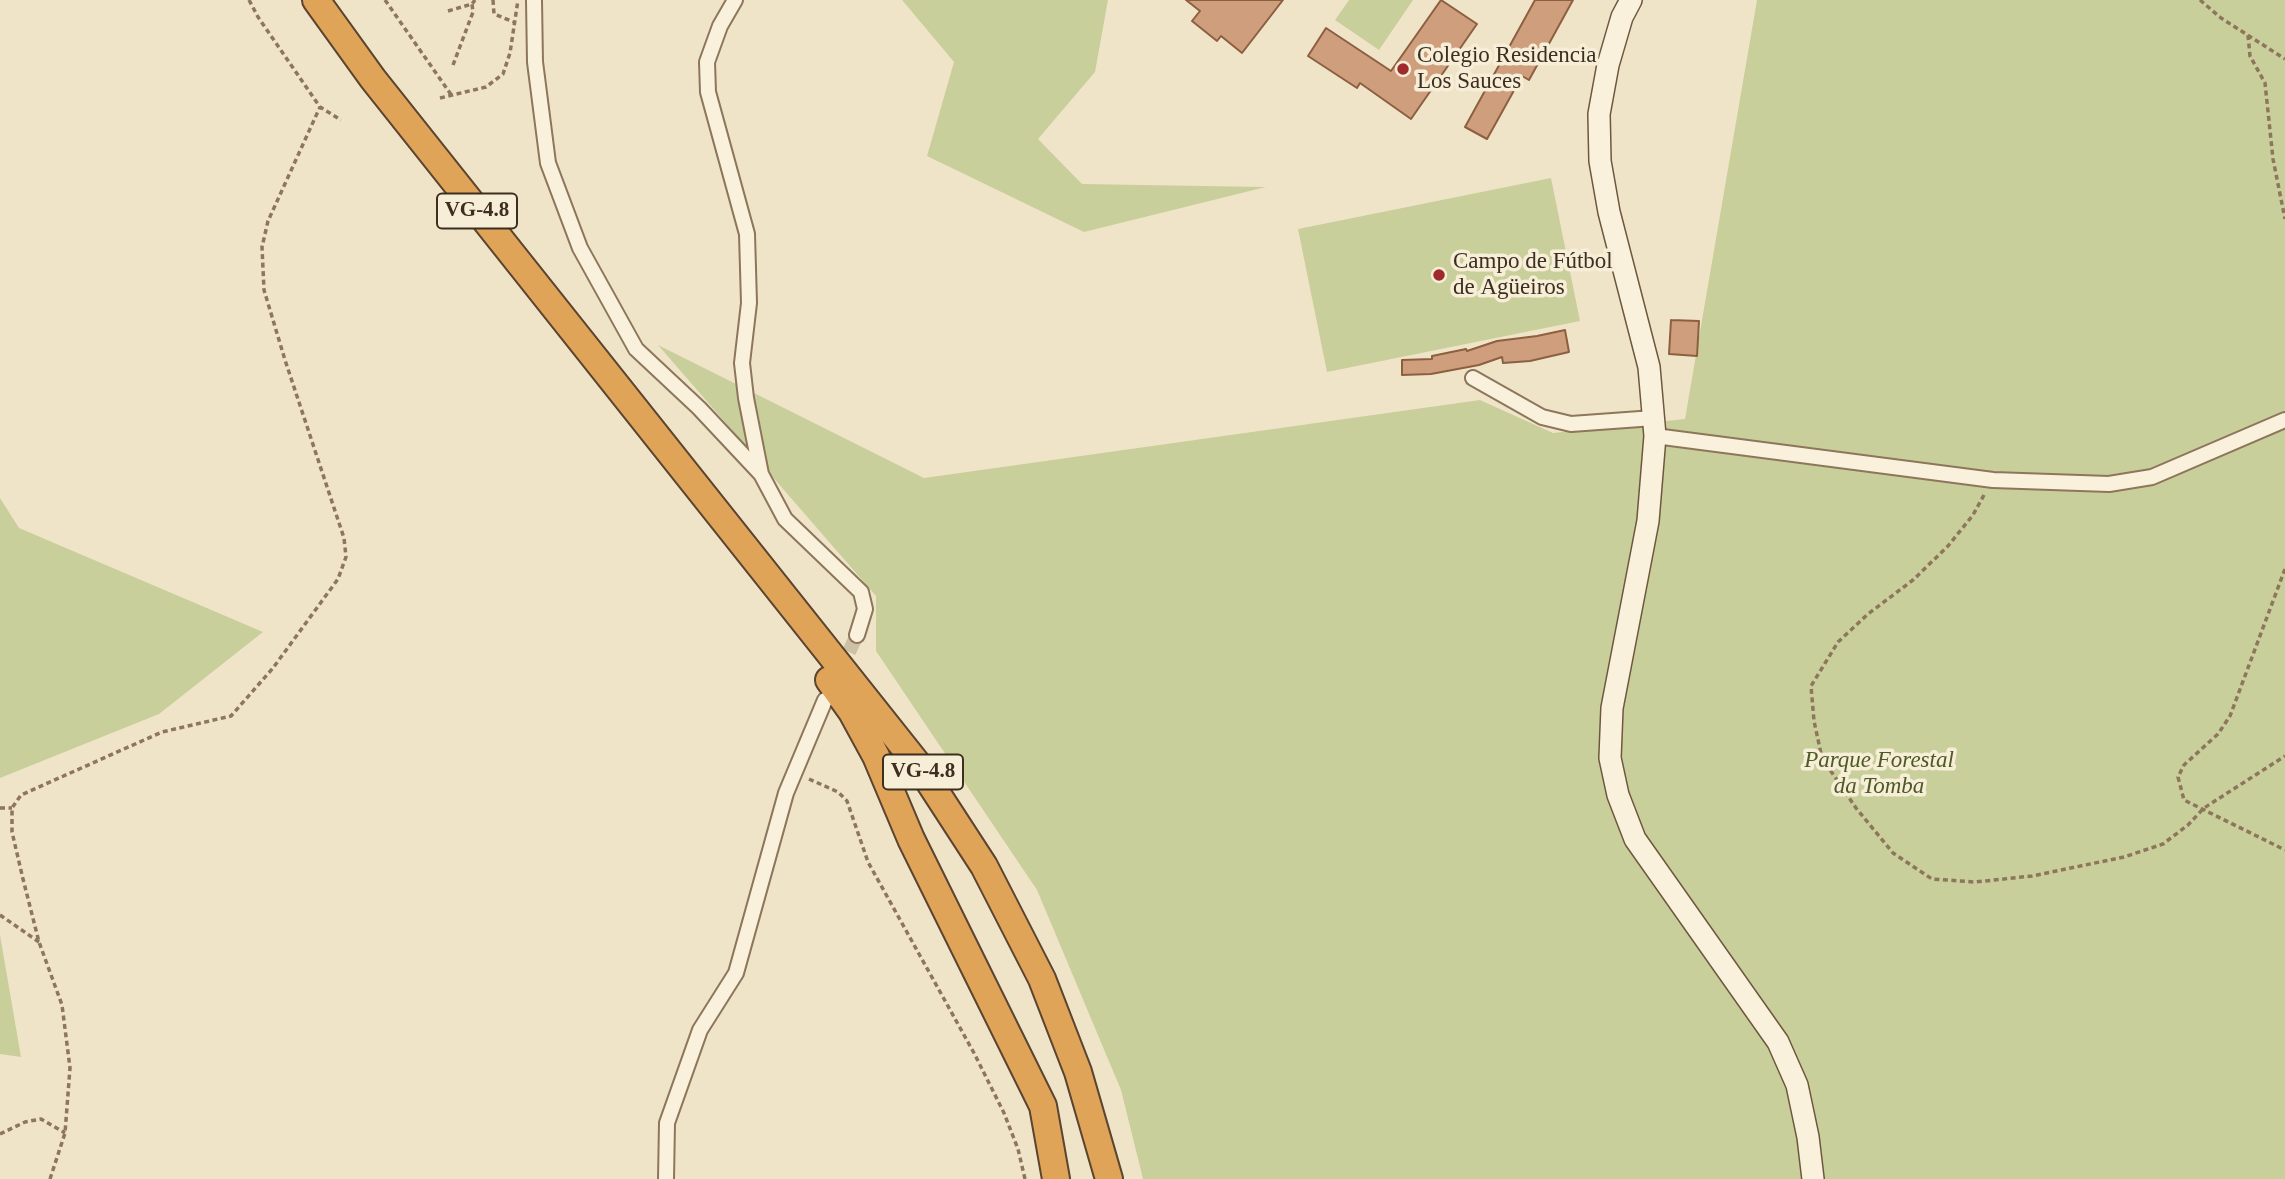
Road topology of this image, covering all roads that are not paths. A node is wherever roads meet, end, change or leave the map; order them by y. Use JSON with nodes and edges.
{"nodes":[{"id":1,"x":316,"y":0,"type":"edge"},
{"id":2,"x":534,"y":0,"type":"edge"},
{"id":3,"x":735,"y":0,"type":"edge"},
{"id":4,"x":1631,"y":0,"type":"edge"},
{"id":5,"x":1473,"y":378,"type":"dead end"},
{"id":6,"x":643,"y":420,"type":"junction"},
{"id":7,"x":2285,"y":420,"type":"edge"},
{"id":8,"x":1654,"y":427,"type":"junction"},
{"id":9,"x":761,"y":474,"type":"junction"},
{"id":10,"x":857,"y":635,"type":"tunnel mouth"},
{"id":11,"x":825,"y":700,"type":"dead end"},
{"id":12,"x":666,"y":1179,"type":"edge"},
{"id":13,"x":1056,"y":1179,"type":"edge"},
{"id":14,"x":1109,"y":1179,"type":"edge"},
{"id":15,"x":1813,"y":1179,"type":"edge"}],
"edges":[{"from":1,"to":6,"type":"highway","number":"VG-4.8"},
{"from":2,"to":9,"type":"street"},
{"from":3,"to":9,"type":"street"},
{"from":4,"to":8,"type":"street"},
{"from":5,"to":8,"type":"street"},
{"from":6,"to":13,"type":"highway"},
{"from":6,"to":14,"type":"highway","number":"VG-4.8"},
{"from":7,"to":8,"type":"street"},
{"from":8,"to":15,"type":"street"},
{"from":9,"to":10,"type":"street"},
{"from":11,"to":12,"type":"street"}]}
